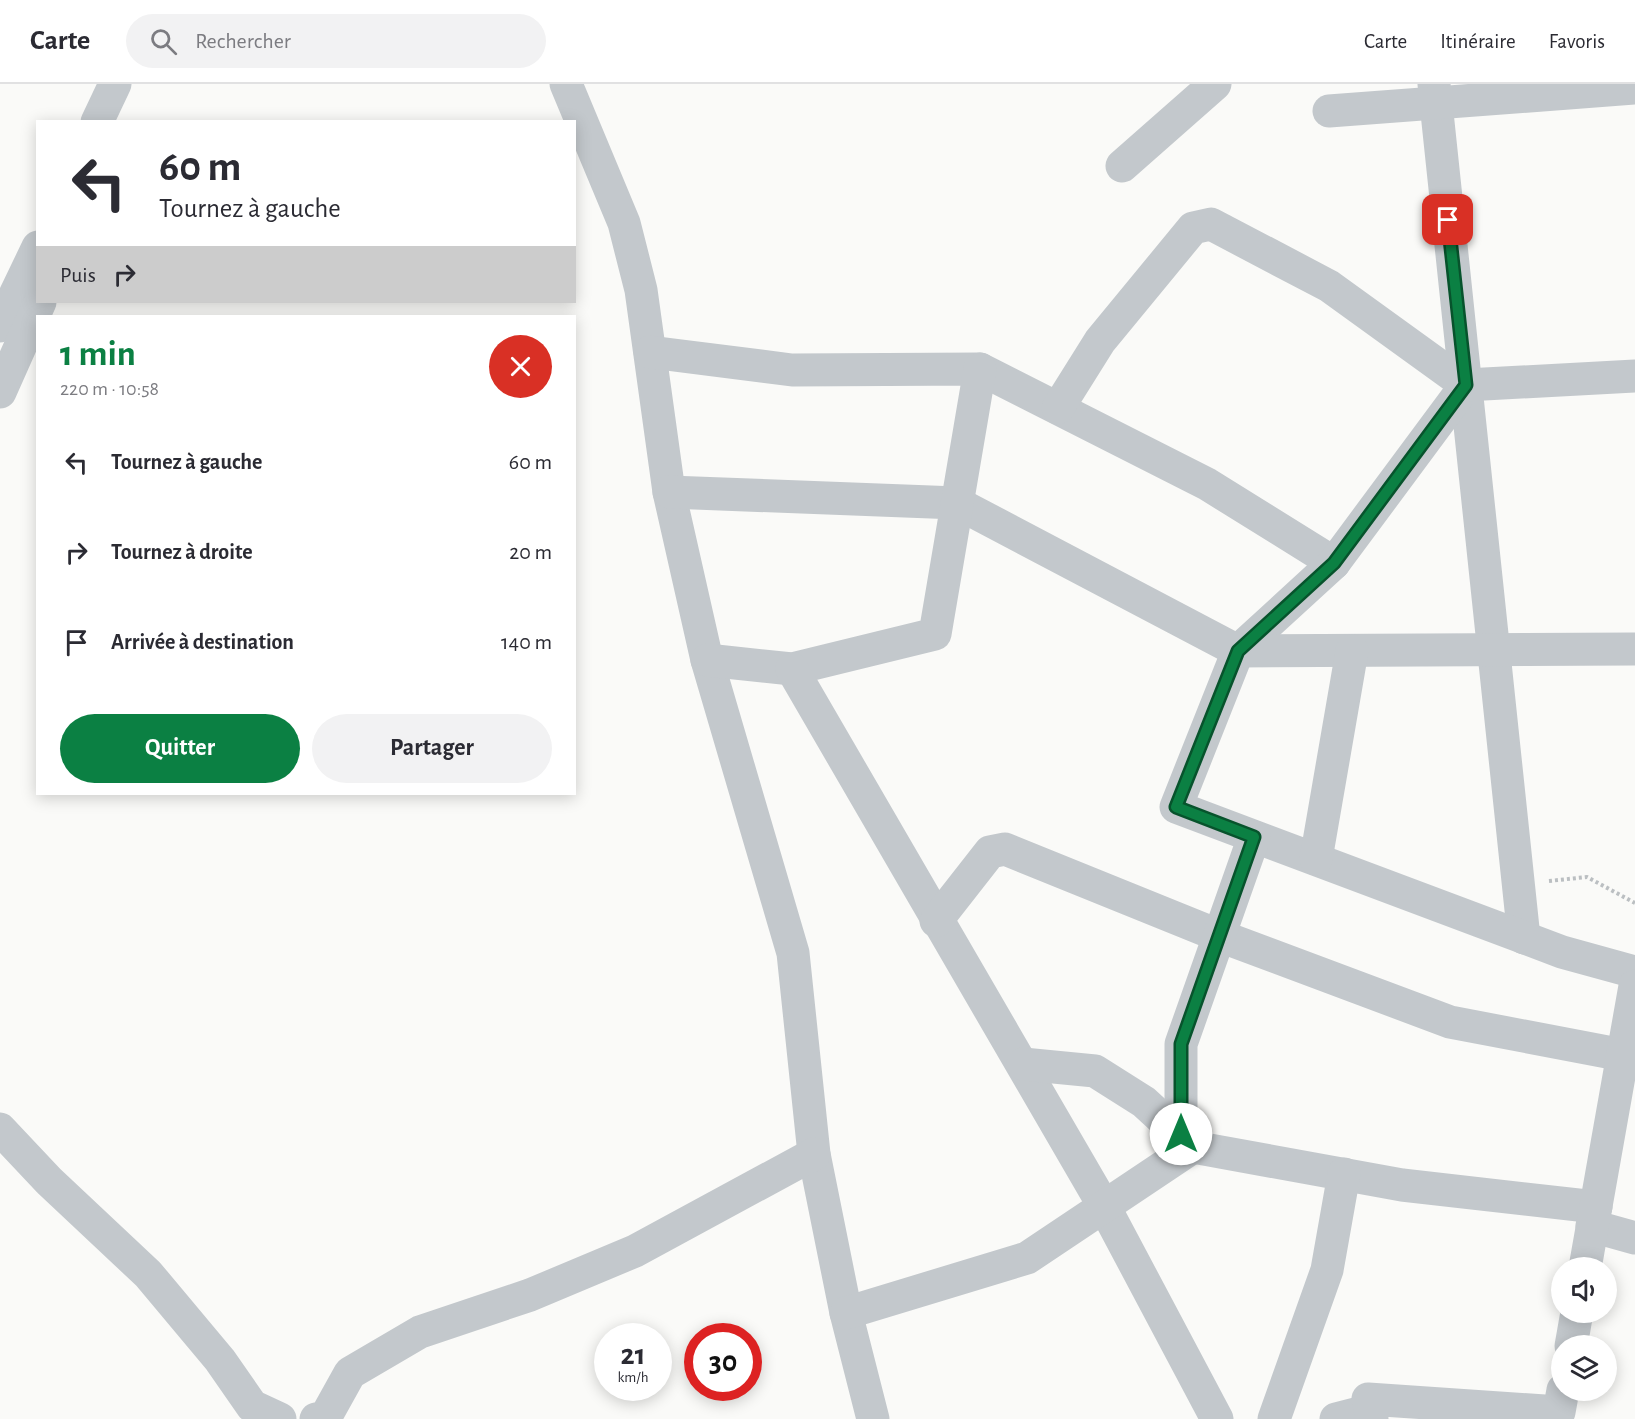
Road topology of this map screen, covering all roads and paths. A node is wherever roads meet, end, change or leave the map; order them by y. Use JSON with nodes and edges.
{"nodes":[{"id":1,"x":115,"y":84,"type":"edge"},
{"id":2,"x":137,"y":84,"type":"edge"},
{"id":3,"x":566,"y":84,"type":"edge"},
{"id":4,"x":1215,"y":84,"type":"edge"},
{"id":5,"x":1622,"y":87,"type":"edge"},
{"id":6,"x":1435,"y":93,"type":"edge"},
{"id":7,"x":1329,"y":111,"type":"dead end"},
{"id":8,"x":98,"y":120,"type":"edge"},
{"id":9,"x":122,"y":120,"type":"edge"},
{"id":10,"x":1122,"y":166,"type":"dead end"},
{"id":11,"x":36,"y":251,"type":"edge"},
{"id":12,"x":40,"y":303,"type":"edge"},
{"id":13,"x":0,"y":326,"type":"edge"},
{"id":14,"x":650,"y":352,"type":"junction"},
{"id":15,"x":980,"y":369,"type":"junction"},
{"id":16,"x":1635,"y":376,"type":"edge"},
{"id":17,"x":1466,"y":385,"type":"junction"},
{"id":18,"x":0,"y":392,"type":"edge"},
{"id":19,"x":1058,"y":408,"type":"junction"},
{"id":20,"x":669,"y":492,"type":"junction"},
{"id":21,"x":957,"y":503,"type":"junction"},
{"id":22,"x":1334,"y":563,"type":"junction"},
{"id":23,"x":1635,"y":649,"type":"edge"},
{"id":24,"x":1494,"y":650,"type":"junction"},
{"id":25,"x":1238,"y":651,"type":"junction"},
{"id":26,"x":1352,"y":651,"type":"junction"},
{"id":27,"x":707,"y":660,"type":"junction"},
{"id":28,"x":792,"y":669,"type":"junction"},
{"id":29,"x":1254,"y":837,"type":"junction"},
{"id":30,"x":1316,"y":859,"type":"junction"},
{"id":31,"x":1518,"y":885,"type":"junction"},
{"id":32,"x":1635,"y":903,"type":"edge"},
{"id":33,"x":936,"y":921,"type":"junction"},
{"id":34,"x":1220,"y":936,"type":"junction"},
{"id":35,"x":1524,"y":938,"type":"junction"},
{"id":36,"x":1635,"y":972,"type":"edge"},
{"id":37,"x":1635,"y":986,"type":"edge"},
{"id":38,"x":1623,"y":1055,"type":"junction"},
{"id":39,"x":1023,"y":1064,"type":"junction"},
{"id":40,"x":0,"y":1129,"type":"edge"},
{"id":41,"x":1187,"y":1140,"type":"junction"},
{"id":42,"x":814,"y":1154,"type":"junction"},
{"id":43,"x":1344,"y":1174,"type":"junction"},
{"id":44,"x":1105,"y":1208,"type":"junction"},
{"id":45,"x":1594,"y":1217,"type":"junction"},
{"id":46,"x":1635,"y":1238,"type":"edge"},
{"id":47,"x":1587,"y":1257,"type":"edge"},
{"id":48,"x":846,"y":1313,"type":"junction"},
{"id":49,"x":1561,"y":1401,"type":"edge"},
{"id":50,"x":1372,"y":1415,"type":"edge"},
{"id":51,"x":280,"y":1419,"type":"edge"},
{"id":52,"x":316,"y":1419,"type":"edge"},
{"id":53,"x":873,"y":1419,"type":"edge"},
{"id":54,"x":1217,"y":1419,"type":"edge"},
{"id":55,"x":1274,"y":1419,"type":"edge"},
{"id":56,"x":1336,"y":1419,"type":"edge"}],
"edges":[{"from":1,"to":8,"type":"street"},
{"from":2,"to":9,"type":"street"},
{"from":3,"to":14,"type":"street"},
{"from":4,"to":10,"type":"street"},
{"from":5,"to":6,"type":"street"},
{"from":6,"to":7,"type":"street"},
{"from":6,"to":17,"type":"street"},
{"from":11,"to":13,"type":"street"},
{"from":12,"to":18,"type":"street"},
{"from":14,"to":15,"type":"street"},
{"from":14,"to":20,"type":"street"},
{"from":15,"to":19,"type":"street"},
{"from":15,"to":21,"type":"street"},
{"from":16,"to":17,"type":"street"},
{"from":17,"to":19,"type":"street"},
{"from":17,"to":22,"type":"street"},
{"from":17,"to":24,"type":"street"},
{"from":19,"to":22,"type":"street"},
{"from":20,"to":21,"type":"street"},
{"from":20,"to":27,"type":"street"},
{"from":21,"to":25,"type":"street"},
{"from":21,"to":28,"type":"street"},
{"from":22,"to":25,"type":"street"},
{"from":23,"to":24,"type":"street"},
{"from":24,"to":26,"type":"street"},
{"from":24,"to":31,"type":"street"},
{"from":25,"to":26,"type":"street"},
{"from":25,"to":29,"type":"street"},
{"from":26,"to":30,"type":"street"},
{"from":27,"to":28,"type":"street"},
{"from":27,"to":42,"type":"street"},
{"from":28,"to":33,"type":"street"},
{"from":29,"to":30,"type":"street"},
{"from":29,"to":34,"type":"street"},
{"from":30,"to":35,"type":"street"},
{"from":31,"to":32,"type":"path"},
{"from":31,"to":35,"type":"street"},
{"from":33,"to":34,"type":"street"},
{"from":33,"to":39,"type":"street"},
{"from":34,"to":38,"type":"street"},
{"from":34,"to":41,"type":"street"},
{"from":35,"to":36,"type":"street"},
{"from":37,"to":38,"type":"street"},
{"from":38,"to":45,"type":"street"},
{"from":39,"to":41,"type":"street"},
{"from":39,"to":44,"type":"street"},
{"from":40,"to":51,"type":"street"},
{"from":41,"to":43,"type":"street"},
{"from":41,"to":44,"type":"street"},
{"from":42,"to":48,"type":"street"},
{"from":42,"to":52,"type":"street"},
{"from":43,"to":45,"type":"street"},
{"from":43,"to":55,"type":"street"},
{"from":44,"to":48,"type":"street"},
{"from":44,"to":54,"type":"street"},
{"from":45,"to":46,"type":"street"},
{"from":45,"to":47,"type":"street"},
{"from":48,"to":53,"type":"street"},
{"from":49,"to":50,"type":"street"},
{"from":50,"to":56,"type":"street"}]}
